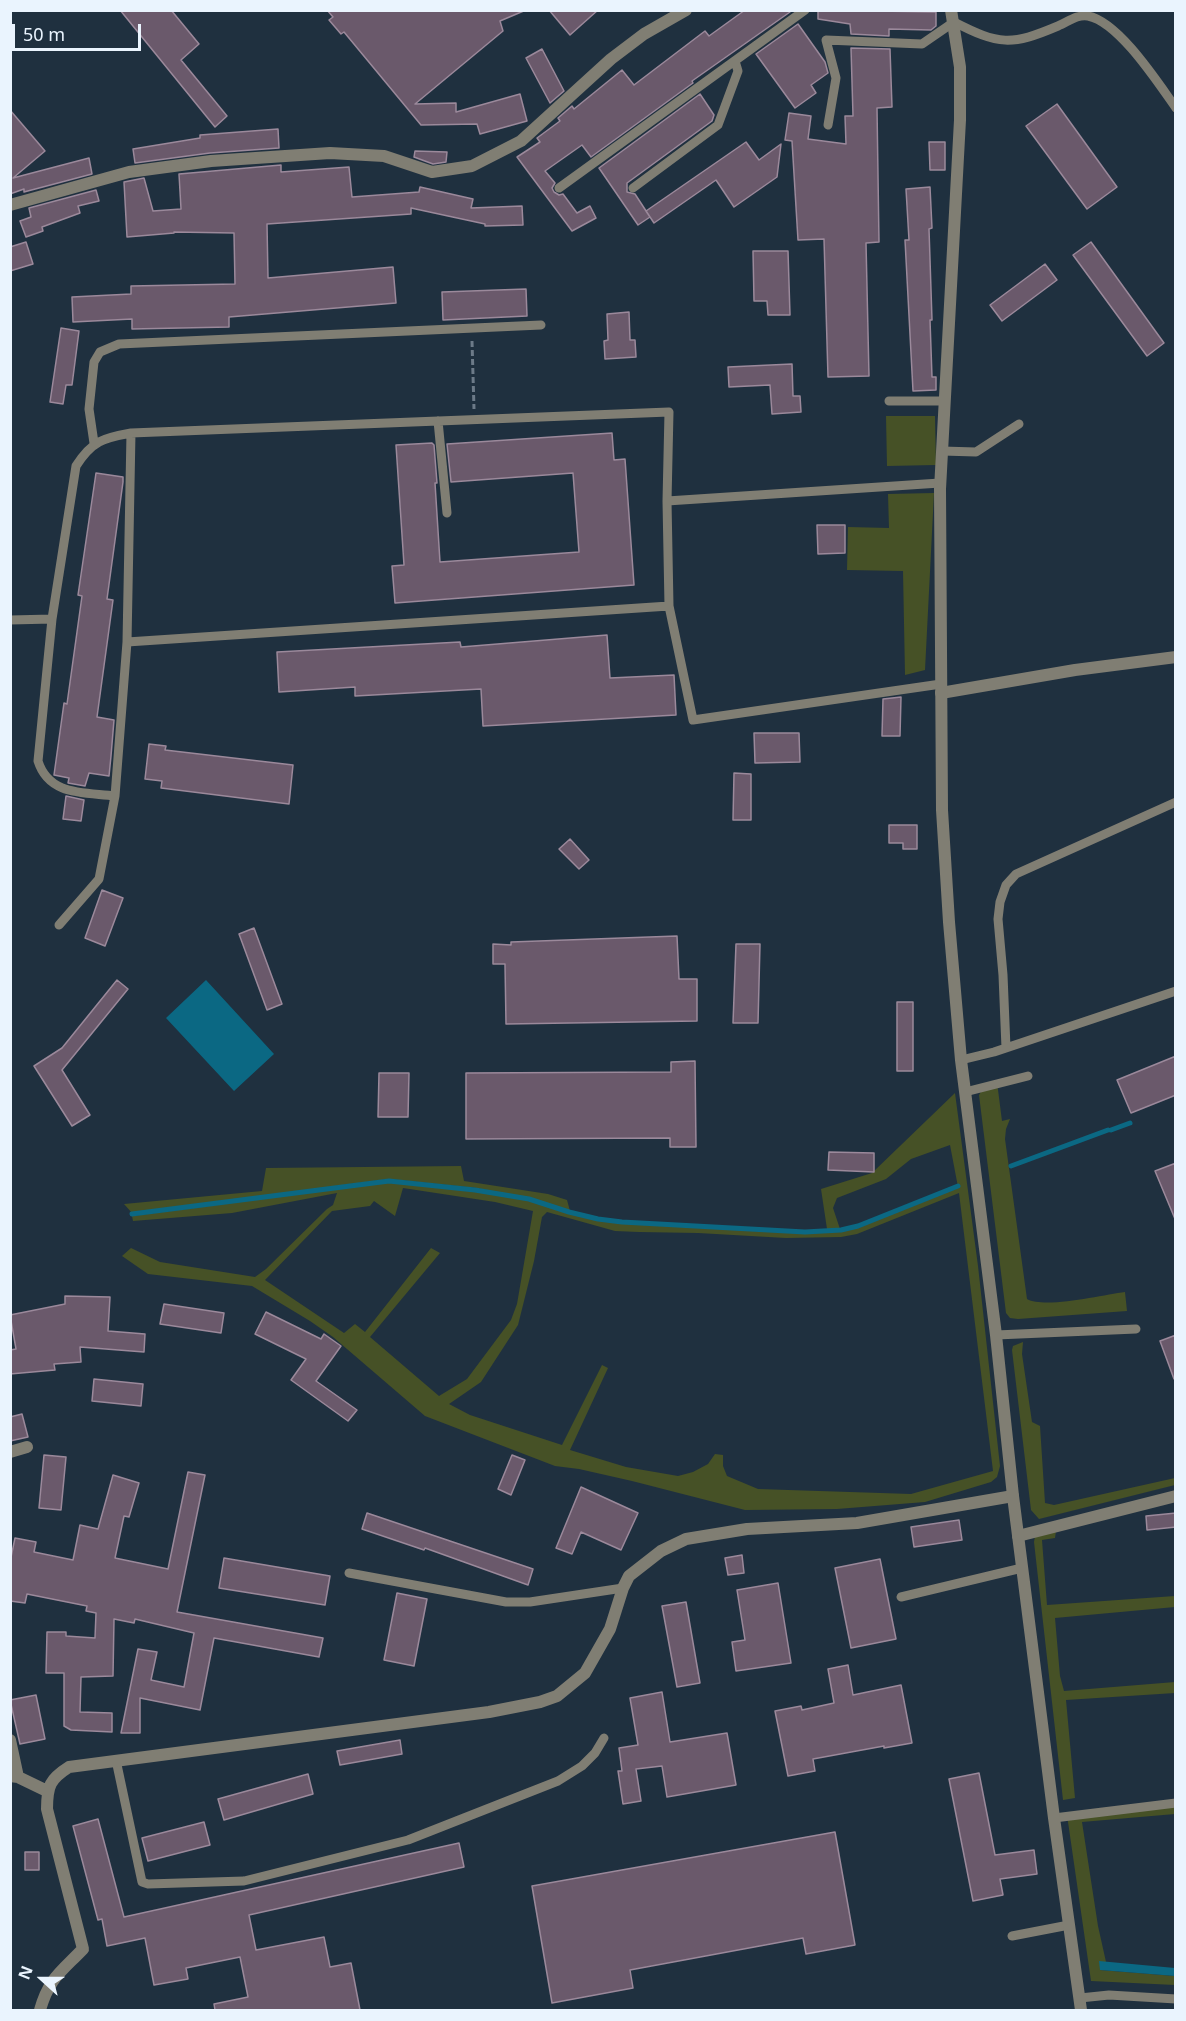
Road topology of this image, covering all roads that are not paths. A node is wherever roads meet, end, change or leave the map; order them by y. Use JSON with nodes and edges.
{"nodes":[{"id":1,"x":686,"y":10,"type":"edge"},
{"id":2,"x":805,"y":10,"type":"edge"},
{"id":3,"x":952,"y":16,"type":"edge"},
{"id":4,"x":735,"y":61,"type":"junction"},
{"id":5,"x":1176,"y":108,"type":"edge"},
{"id":6,"x":828,"y":125,"type":"dead end"},
{"id":7,"x":559,"y":188,"type":"dead end"},
{"id":8,"x":633,"y":188,"type":"dead end"},
{"id":9,"x":10,"y":205,"type":"edge"},
{"id":10,"x":541,"y":325,"type":"dead end"},
{"id":11,"x":945,"y":400,"type":"junction"},
{"id":12,"x":889,"y":401,"type":"dead end"},
{"id":13,"x":438,"y":421,"type":"junction"},
{"id":14,"x":1019,"y":424,"type":"dead end"},
{"id":15,"x":131,"y":433,"type":"junction"},
{"id":16,"x":94,"y":444,"type":"junction"},
{"id":17,"x":942,"y":451,"type":"junction"},
{"id":18,"x":940,"y":483,"type":"junction"},
{"id":19,"x":667,"y":501,"type":"junction"},
{"id":20,"x":447,"y":513,"type":"dead end"},
{"id":21,"x":669,"y":606,"type":"junction"},
{"id":22,"x":52,"y":619,"type":"junction"},
{"id":23,"x":10,"y":620,"type":"edge"},
{"id":24,"x":127,"y":642,"type":"junction"},
{"id":25,"x":1176,"y":657,"type":"edge"},
{"id":26,"x":941,"y":689,"type":"junction"},
{"id":27,"x":115,"y":796,"type":"junction"},
{"id":28,"x":1176,"y":802,"type":"edge"},
{"id":29,"x":59,"y":924,"type":"dead end"},
{"id":30,"x":1176,"y":991,"type":"edge"},
{"id":31,"x":1006,"y":1048,"type":"junction"},
{"id":32,"x":961,"y":1060,"type":"junction"},
{"id":33,"x":1028,"y":1077,"type":"dead end"},
{"id":34,"x":965,"y":1092,"type":"junction"},
{"id":35,"x":1136,"y":1329,"type":"dead end"},
{"id":36,"x":996,"y":1335,"type":"junction"},
{"id":37,"x":27,"y":1447,"type":"dead end"},
{"id":38,"x":10,"y":1452,"type":"edge"},
{"id":39,"x":1013,"y":1496,"type":"junction"},
{"id":40,"x":1176,"y":1496,"type":"edge"},
{"id":41,"x":1018,"y":1536,"type":"junction"},
{"id":42,"x":1022,"y":1568,"type":"junction"},
{"id":43,"x":350,"y":1573,"type":"dead end"},
{"id":44,"x":623,"y":1588,"type":"junction"},
{"id":45,"x":901,"y":1598,"type":"dead end"},
{"id":46,"x":604,"y":1738,"type":"dead end"},
{"id":47,"x":10,"y":1740,"type":"edge"},
{"id":48,"x":116,"y":1760,"type":"junction"},
{"id":49,"x":14,"y":1776,"type":"edge"},
{"id":50,"x":47,"y":1791,"type":"junction"},
{"id":51,"x":1176,"y":1803,"type":"edge"},
{"id":52,"x":1054,"y":1818,"type":"junction"},
{"id":53,"x":1069,"y":1925,"type":"junction"},
{"id":54,"x":1012,"y":1936,"type":"dead end"},
{"id":55,"x":1176,"y":1999,"type":"edge"},
{"id":56,"x":1081,"y":2004,"type":"edge"},
{"id":57,"x":40,"y":2010,"type":"edge"}],
"edges":[{"from":1,"to":9,"type":"street"},
{"from":2,"to":4,"type":"lane"},
{"from":3,"to":5,"type":"lane"},
{"from":3,"to":6,"type":"lane"},
{"from":3,"to":11,"type":"street"},
{"from":4,"to":7,"type":"lane"},
{"from":4,"to":8,"type":"lane"},
{"from":10,"to":16,"type":"lane"},
{"from":11,"to":12,"type":"lane"},
{"from":11,"to":17,"type":"street"},
{"from":13,"to":15,"type":"lane"},
{"from":13,"to":19,"type":"lane"},
{"from":13,"to":20,"type":"lane"},
{"from":14,"to":17,"type":"lane"},
{"from":15,"to":16,"type":"lane"},
{"from":15,"to":24,"type":"lane"},
{"from":16,"to":22,"type":"lane"},
{"from":17,"to":18,"type":"street"},
{"from":18,"to":19,"type":"lane"},
{"from":18,"to":26,"type":"street"},
{"from":19,"to":21,"type":"lane"},
{"from":21,"to":24,"type":"lane"},
{"from":21,"to":26,"type":"lane"},
{"from":22,"to":23,"type":"lane"},
{"from":22,"to":27,"type":"lane"},
{"from":24,"to":27,"type":"lane"},
{"from":25,"to":26,"type":"street"},
{"from":26,"to":32,"type":"street"},
{"from":27,"to":29,"type":"lane"},
{"from":28,"to":31,"type":"lane"},
{"from":30,"to":31,"type":"lane"},
{"from":31,"to":32,"type":"lane"},
{"from":32,"to":34,"type":"street"},
{"from":33,"to":34,"type":"lane"},
{"from":34,"to":36,"type":"street"},
{"from":35,"to":36,"type":"lane"},
{"from":36,"to":39,"type":"street"},
{"from":37,"to":38,"type":"street"},
{"from":39,"to":41,"type":"street"},
{"from":39,"to":44,"type":"street"},
{"from":40,"to":41,"type":"street"},
{"from":41,"to":42,"type":"street"},
{"from":42,"to":45,"type":"lane"},
{"from":42,"to":52,"type":"street"},
{"from":43,"to":44,"type":"lane"},
{"from":44,"to":48,"type":"street"},
{"from":46,"to":48,"type":"lane"},
{"from":47,"to":49,"type":"street"},
{"from":48,"to":50,"type":"street"},
{"from":49,"to":50,"type":"street"},
{"from":50,"to":57,"type":"street"},
{"from":51,"to":52,"type":"lane"},
{"from":52,"to":53,"type":"street"},
{"from":53,"to":54,"type":"lane"},
{"from":53,"to":56,"type":"street"},
{"from":55,"to":56,"type":"lane"}]}
